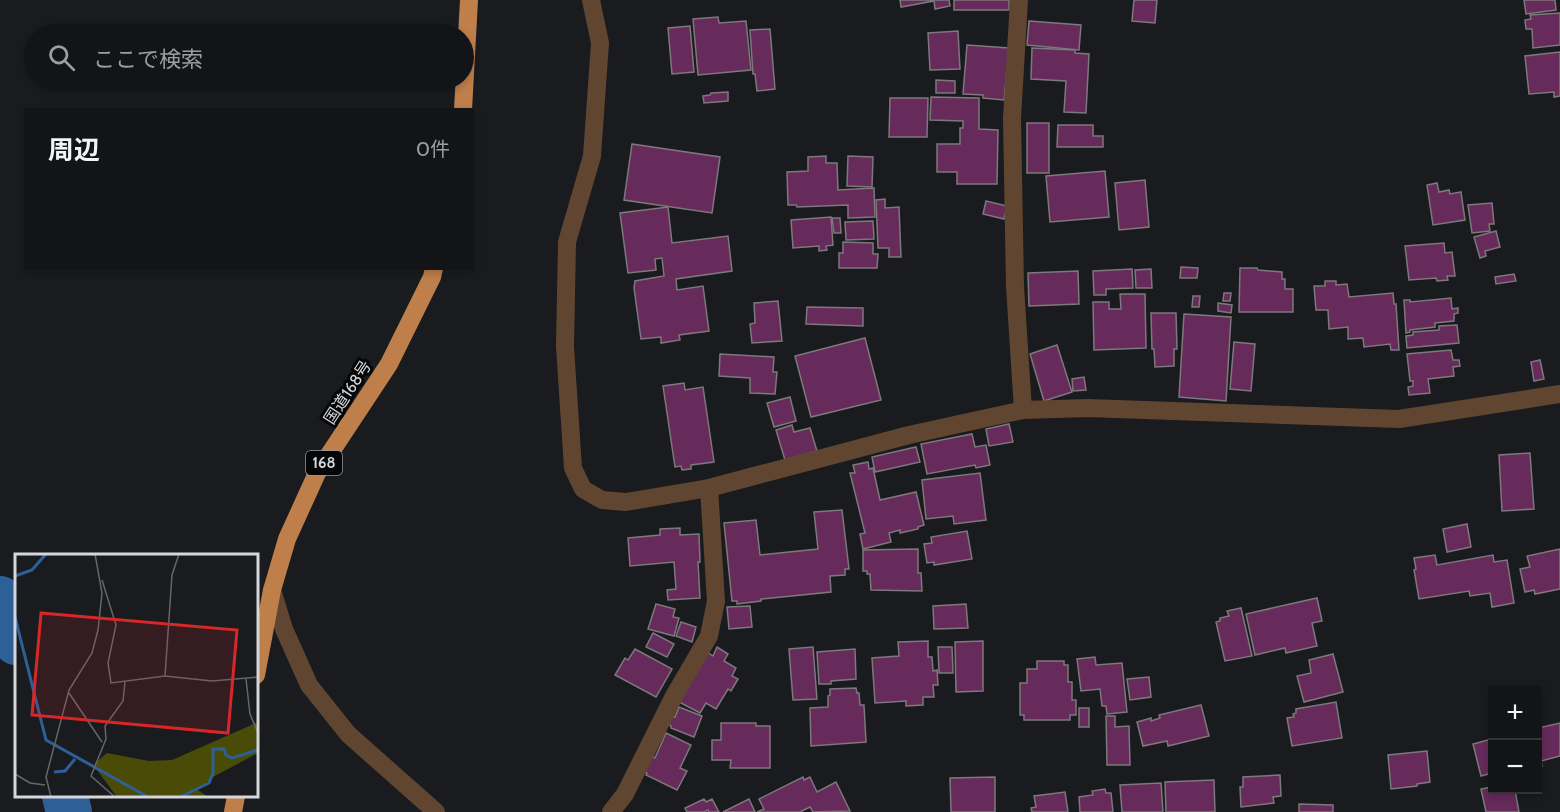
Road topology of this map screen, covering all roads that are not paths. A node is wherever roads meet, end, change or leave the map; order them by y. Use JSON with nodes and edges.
{"nodes":[{"id":1,"x":469,"y":0,"type":"edge"},
{"id":2,"x":591,"y":0,"type":"edge"},
{"id":3,"x":1019,"y":0,"type":"edge"},
{"id":4,"x":468,"y":24,"type":"edge"},
{"id":5,"x":464,"y":90,"type":"edge"},
{"id":6,"x":463,"y":108,"type":"edge"},
{"id":7,"x":434,"y":270,"type":"edge"},
{"id":8,"x":1560,"y":394,"type":"edge"},
{"id":9,"x":1023,"y":410,"type":"junction"},
{"id":10,"x":709,"y":488,"type":"junction"},
{"id":11,"x":272,"y":590,"type":"junction"},
{"id":12,"x":258,"y":664,"type":"edge"},
{"id":13,"x":236,"y":797,"type":"edge"},
{"id":14,"x":233,"y":812,"type":"edge"},
{"id":15,"x":436,"y":812,"type":"edge"},
{"id":16,"x":611,"y":812,"type":"edge"}],
"edges":[{"from":1,"to":4,"type":"highway"},
{"from":2,"to":10,"type":"street"},
{"from":3,"to":9,"type":"street"},
{"from":5,"to":6,"type":"highway"},
{"from":7,"to":11,"type":"highway","name":"国道168号","number":"168"},
{"from":8,"to":9,"type":"street"},
{"from":9,"to":10,"type":"street"},
{"from":10,"to":16,"type":"street"},
{"from":11,"to":12,"type":"highway","name":"国道168号","number":"168"},
{"from":11,"to":15,"type":"street"},
{"from":13,"to":14,"type":"highway"}]}
